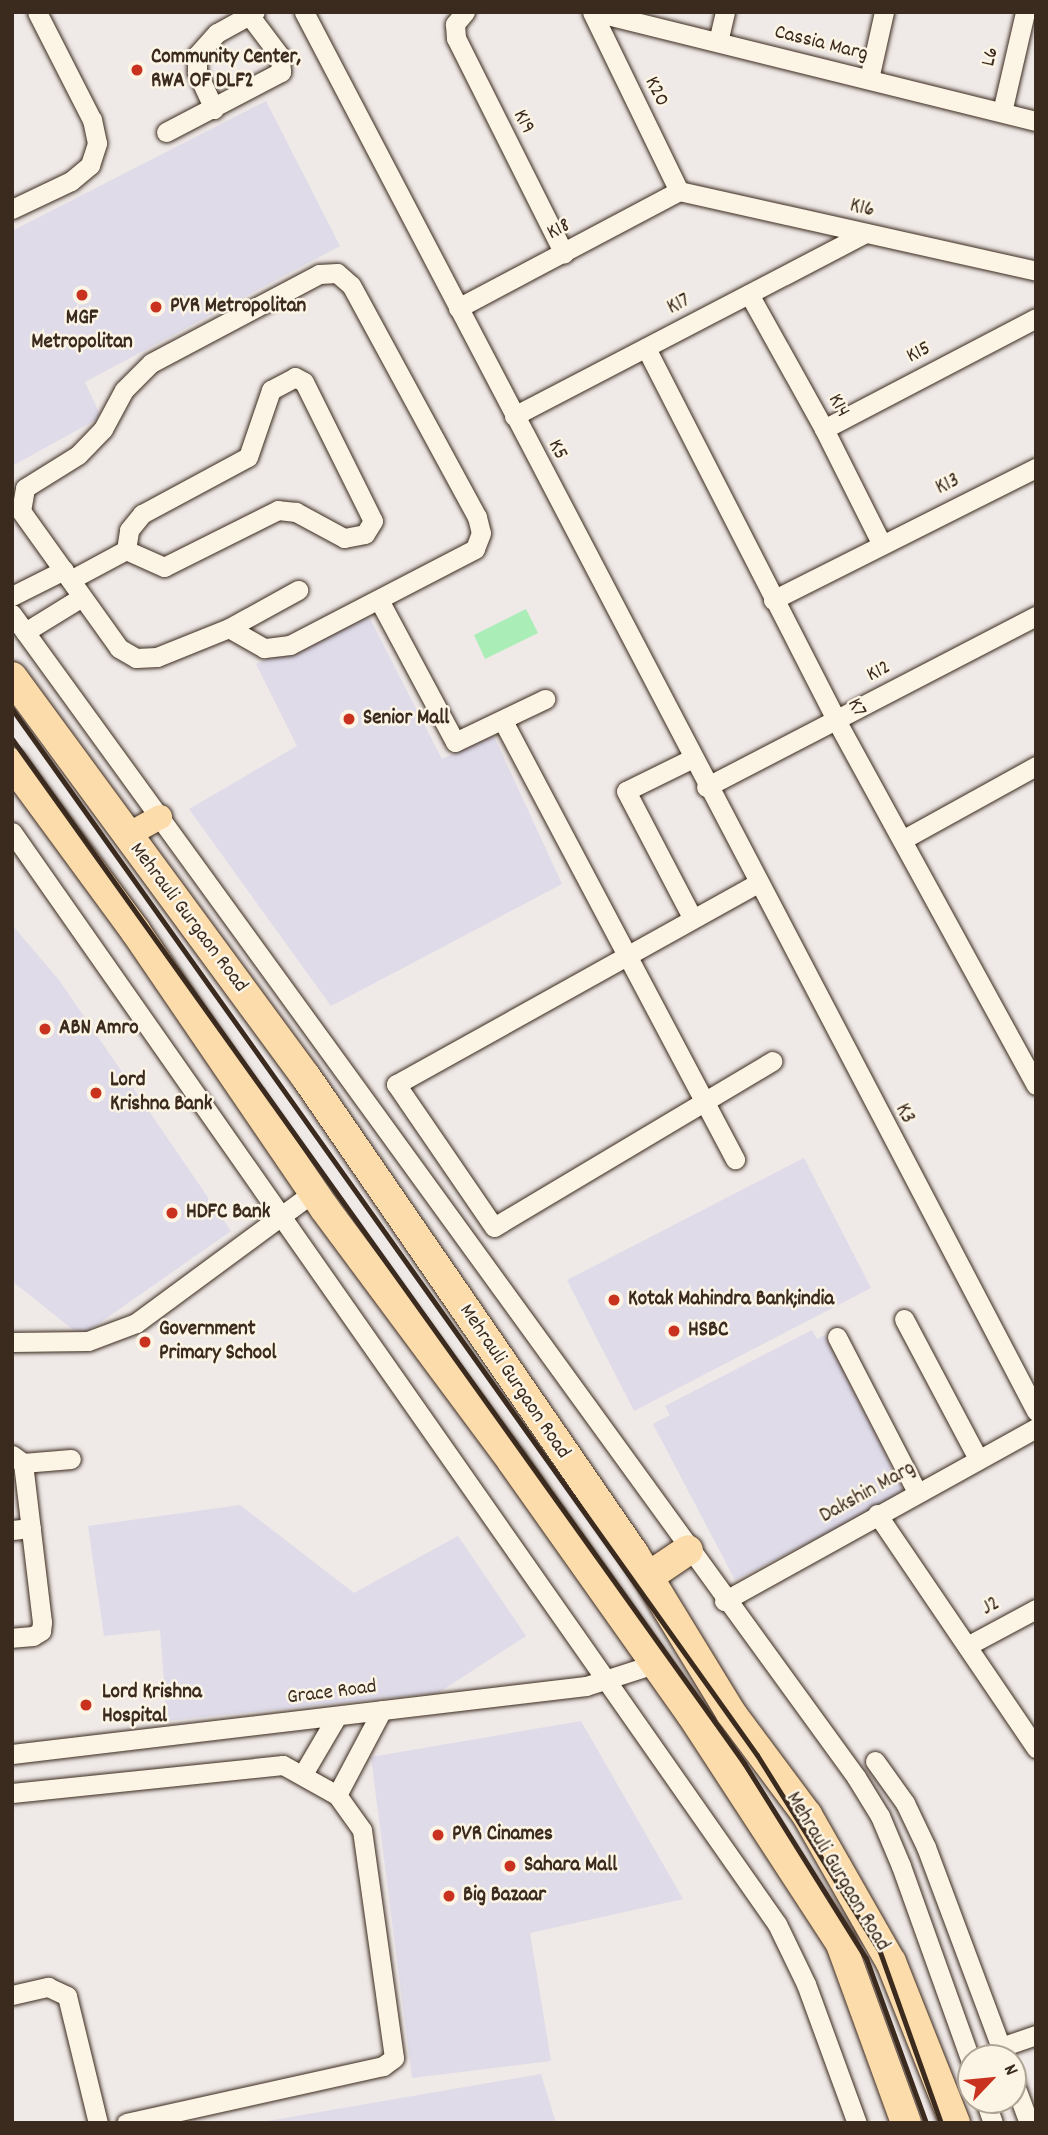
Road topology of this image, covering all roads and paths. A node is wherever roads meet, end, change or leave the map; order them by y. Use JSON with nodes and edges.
{"nodes":[{"id":1,"x":37,"y":12,"type":"edge"},
{"id":2,"x":304,"y":12,"type":"edge"},
{"id":3,"x":465,"y":12,"type":"edge"},
{"id":4,"x":593,"y":12,"type":"edge"},
{"id":5,"x":725,"y":12,"type":"edge"},
{"id":6,"x":884,"y":12,"type":"edge"},
{"id":7,"x":1025,"y":12,"type":"edge"},
{"id":8,"x":252,"y":14,"type":"edge"},
{"id":9,"x":639,"y":17,"type":"edge"},
{"id":10,"x":718,"y":42,"type":"junction"},
{"id":11,"x":869,"y":79,"type":"junction"},
{"id":12,"x":214,"y":109,"type":"junction"},
{"id":13,"x":1002,"y":112,"type":"junction"},
{"id":14,"x":1036,"y":121,"type":"edge"},
{"id":15,"x":166,"y":132,"type":"dead end"},
{"id":16,"x":679,"y":191,"type":"junction"},
{"id":17,"x":12,"y":209,"type":"edge"},
{"id":18,"x":865,"y":233,"type":"junction"},
{"id":19,"x":564,"y":254,"type":"junction"},
{"id":20,"x":1036,"y":271,"type":"edge"},
{"id":21,"x":749,"y":294,"type":"junction"},
{"id":22,"x":458,"y":308,"type":"junction"},
{"id":23,"x":1036,"y":318,"type":"edge"},
{"id":24,"x":646,"y":348,"type":"junction"},
{"id":25,"x":514,"y":416,"type":"junction"},
{"id":26,"x":824,"y":429,"type":"junction"},
{"id":27,"x":1036,"y":468,"type":"edge"},
{"id":28,"x":881,"y":543,"type":"junction"},
{"id":29,"x":126,"y":550,"type":"junction"},
{"id":30,"x":68,"y":575,"type":"junction"},
{"id":31,"x":298,"y":590,"type":"dead end"},
{"id":32,"x":12,"y":596,"type":"edge"},
{"id":33,"x":82,"y":597,"type":"junction"},
{"id":34,"x":379,"y":600,"type":"junction"},
{"id":35,"x":774,"y":600,"type":"junction"},
{"id":36,"x":12,"y":614,"type":"edge"},
{"id":37,"x":1036,"y":616,"type":"edge"},
{"id":38,"x":229,"y":628,"type":"junction"},
{"id":39,"x":25,"y":632,"type":"junction"},
{"id":40,"x":12,"y":677,"type":"edge"},
{"id":41,"x":545,"y":699,"type":"dead end"},
{"id":42,"x":836,"y":720,"type":"junction"},
{"id":43,"x":503,"y":721,"type":"junction"},
{"id":44,"x":691,"y":759,"type":"junction"},
{"id":45,"x":12,"y":763,"type":"edge"},
{"id":46,"x":1036,"y":766,"type":"edge"},
{"id":47,"x":706,"y":787,"type":"junction"},
{"id":48,"x":160,"y":817,"type":"junction"},
{"id":49,"x":12,"y":832,"type":"edge"},
{"id":50,"x":126,"y":836,"type":"junction"},
{"id":51,"x":732,"y":837,"type":"joint"},
{"id":52,"x":902,"y":840,"type":"junction"},
{"id":53,"x":756,"y":884,"type":"junction"},
{"id":54,"x":693,"y":919,"type":"junction"},
{"id":55,"x":626,"y":956,"type":"junction"},
{"id":56,"x":772,"y":1061,"type":"dead end"},
{"id":57,"x":1036,"y":1085,"type":"edge"},
{"id":58,"x":704,"y":1101,"type":"junction"},
{"id":59,"x":735,"y":1159,"type":"dead end"},
{"id":60,"x":314,"y":1192,"type":"junction"},
{"id":61,"x":280,"y":1218,"type":"junction"},
{"id":62,"x":904,"y":1319,"type":"dead end"},
{"id":63,"x":837,"y":1337,"type":"dead end"},
{"id":64,"x":12,"y":1342,"type":"edge"},
{"id":65,"x":1036,"y":1411,"type":"edge"},
{"id":66,"x":1036,"y":1428,"type":"edge"},
{"id":67,"x":550,"y":1436,"type":"junction"},
{"id":68,"x":17,"y":1459,"type":"edge"},
{"id":69,"x":71,"y":1459,"type":"dead end"},
{"id":70,"x":978,"y":1459,"type":"junction"},
{"id":71,"x":512,"y":1461,"type":"junction"},
{"id":72,"x":917,"y":1492,"type":"junction"},
{"id":73,"x":877,"y":1514,"type":"junction"},
{"id":74,"x":22,"y":1529,"type":"edge"},
{"id":75,"x":688,"y":1550,"type":"junction"},
{"id":76,"x":648,"y":1577,"type":"junction"},
{"id":77,"x":724,"y":1601,"type":"junction"},
{"id":78,"x":1036,"y":1609,"type":"edge"},
{"id":79,"x":12,"y":1638,"type":"edge"},
{"id":80,"x":967,"y":1646,"type":"junction"},
{"id":81,"x":654,"y":1664,"type":"junction"},
{"id":82,"x":609,"y":1682,"type":"junction"},
{"id":83,"x":382,"y":1710,"type":"junction"},
{"id":84,"x":337,"y":1716,"type":"junction"},
{"id":85,"x":1036,"y":1748,"type":"edge"},
{"id":86,"x":12,"y":1754,"type":"edge"},
{"id":87,"x":875,"y":1761,"type":"dead end"},
{"id":88,"x":303,"y":1774,"type":"junction"},
{"id":89,"x":12,"y":1793,"type":"edge"},
{"id":90,"x":337,"y":1796,"type":"junction"},
{"id":91,"x":12,"y":1995,"type":"edge"},
{"id":92,"x":1036,"y":2035,"type":"edge"},
{"id":93,"x":965,"y":2044,"type":"edge"},
{"id":94,"x":1000,"y":2044,"type":"edge"},
{"id":95,"x":1019,"y":2044,"type":"edge"},
{"id":96,"x":98,"y":2123,"type":"edge"},
{"id":97,"x":126,"y":2123,"type":"edge"},
{"id":98,"x":857,"y":2123,"type":"edge"},
{"id":99,"x":906,"y":2123,"type":"edge"},
{"id":100,"x":955,"y":2123,"type":"edge"}],
"edges":[{"from":1,"to":17,"type":"street"},
{"from":2,"to":22,"type":"street","name":"K5"},
{"from":3,"to":19,"type":"street","name":"K19"},
{"from":4,"to":9,"type":"street","name":"Cassia Marg"},
{"from":4,"to":16,"type":"street","name":"K20"},
{"from":5,"to":10,"type":"street"},
{"from":6,"to":11,"type":"street"},
{"from":7,"to":13,"type":"street","name":"L6"},
{"from":8,"to":12,"type":"street"},
{"from":8,"to":12,"type":"street"},
{"from":9,"to":10,"type":"street","name":"Cassia Marg"},
{"from":10,"to":11,"type":"street","name":"Cassia Marg"},
{"from":11,"to":13,"type":"street","name":"Cassia Marg"},
{"from":12,"to":15,"type":"street"},
{"from":13,"to":14,"type":"street","name":"Cassia Marg"},
{"from":16,"to":18,"type":"street","name":"K16"},
{"from":16,"to":19,"type":"street","name":"K18"},
{"from":18,"to":20,"type":"street","name":"K16"},
{"from":18,"to":21,"type":"street","name":"K17"},
{"from":19,"to":22,"type":"street","name":"K18"},
{"from":21,"to":24,"type":"street","name":"K17"},
{"from":21,"to":26,"type":"street","name":"K14"},
{"from":22,"to":25,"type":"street","name":"K5"},
{"from":23,"to":26,"type":"street","name":"K15"},
{"from":24,"to":25,"type":"street","name":"K17"},
{"from":24,"to":35,"type":"street","name":"K7"},
{"from":25,"to":44,"type":"street","name":"K5"},
{"from":26,"to":28,"type":"street","name":"K14"},
{"from":27,"to":28,"type":"street","name":"K13"},
{"from":28,"to":35,"type":"street","name":"K13"},
{"from":29,"to":29,"type":"street"},
{"from":29,"to":30,"type":"street"},
{"from":30,"to":32,"type":"street"},
{"from":30,"to":33,"type":"street"},
{"from":30,"to":34,"type":"street"},
{"from":31,"to":38,"type":"street"},
{"from":33,"to":38,"type":"street"},
{"from":33,"to":39,"type":"street"},
{"from":34,"to":38,"type":"street"},
{"from":34,"to":43,"type":"street"},
{"from":35,"to":42,"type":"street","name":"K7"},
{"from":36,"to":39,"type":"street"},
{"from":37,"to":42,"type":"street","name":"K12"},
{"from":39,"to":48,"type":"street"},
{"from":40,"to":50,"type":"highway","name":"Mehrauli Gurgaon Road"},
{"from":41,"to":43,"type":"street"},
{"from":42,"to":47,"type":"street","name":"K12"},
{"from":42,"to":52,"type":"street","name":"K7"},
{"from":43,"to":55,"type":"street"},
{"from":44,"to":47,"type":"street","name":"K5"},
{"from":44,"to":54,"type":"street"},
{"from":45,"to":60,"type":"highway","name":"Mehrauli Gurgaon Road"},
{"from":46,"to":52,"type":"street"},
{"from":47,"to":51,"type":"street","name":"K5"},
{"from":48,"to":50,"type":"main road"},
{"from":48,"to":75,"type":"street"},
{"from":49,"to":61,"type":"street"},
{"from":50,"to":67,"type":"highway","name":"Mehrauli Gurgaon Road"},
{"from":51,"to":53,"type":"street","name":"K3"},
{"from":52,"to":57,"type":"street","name":"K7"},
{"from":53,"to":54,"type":"street"},
{"from":53,"to":65,"type":"street","name":"K3"},
{"from":54,"to":55,"type":"street"},
{"from":55,"to":58,"type":"street"},
{"from":55,"to":58,"type":"street"},
{"from":56,"to":58,"type":"street"},
{"from":58,"to":59,"type":"street"},
{"from":60,"to":61,"type":"street"},
{"from":60,"to":71,"type":"highway","name":"Mehrauli Gurgaon Road"},
{"from":61,"to":64,"type":"street"},
{"from":61,"to":82,"type":"street"},
{"from":62,"to":70,"type":"street"},
{"from":63,"to":72,"type":"street"},
{"from":66,"to":70,"type":"street","name":"Dakshin Marg"},
{"from":67,"to":71,"type":"highway"},
{"from":67,"to":76,"type":"highway","name":"Mehrauli Gurgaon Road"},
{"from":68,"to":69,"type":"street"},
{"from":68,"to":74,"type":"street"},
{"from":70,"to":72,"type":"street","name":"Dakshin Marg"},
{"from":71,"to":81,"type":"highway","name":"Mehrauli Gurgaon Road"},
{"from":72,"to":73,"type":"street","name":"Dakshin Marg"},
{"from":73,"to":77,"type":"street","name":"Dakshin Marg"},
{"from":73,"to":80,"type":"street"},
{"from":74,"to":79,"type":"street"},
{"from":75,"to":76,"type":"highway"},
{"from":75,"to":77,"type":"street"},
{"from":76,"to":100,"type":"highway","name":"Mehrauli Gurgaon Road"},
{"from":77,"to":93,"type":"street"},
{"from":78,"to":80,"type":"street","name":"J2"},
{"from":80,"to":85,"type":"street"},
{"from":81,"to":82,"type":"street","name":"Grace Road"},
{"from":81,"to":99,"type":"highway","name":"Mehrauli Gurgaon Road"},
{"from":82,"to":83,"type":"street","name":"Grace Road"},
{"from":82,"to":98,"type":"street"},
{"from":83,"to":84,"type":"street","name":"Grace Road"},
{"from":83,"to":90,"type":"street"},
{"from":84,"to":86,"type":"street","name":"Grace Road"},
{"from":84,"to":88,"type":"street"},
{"from":87,"to":94,"type":"street"},
{"from":88,"to":89,"type":"street"},
{"from":88,"to":90,"type":"street"},
{"from":90,"to":97,"type":"street"},
{"from":91,"to":96,"type":"street"},
{"from":92,"to":95,"type":"street"}]}
